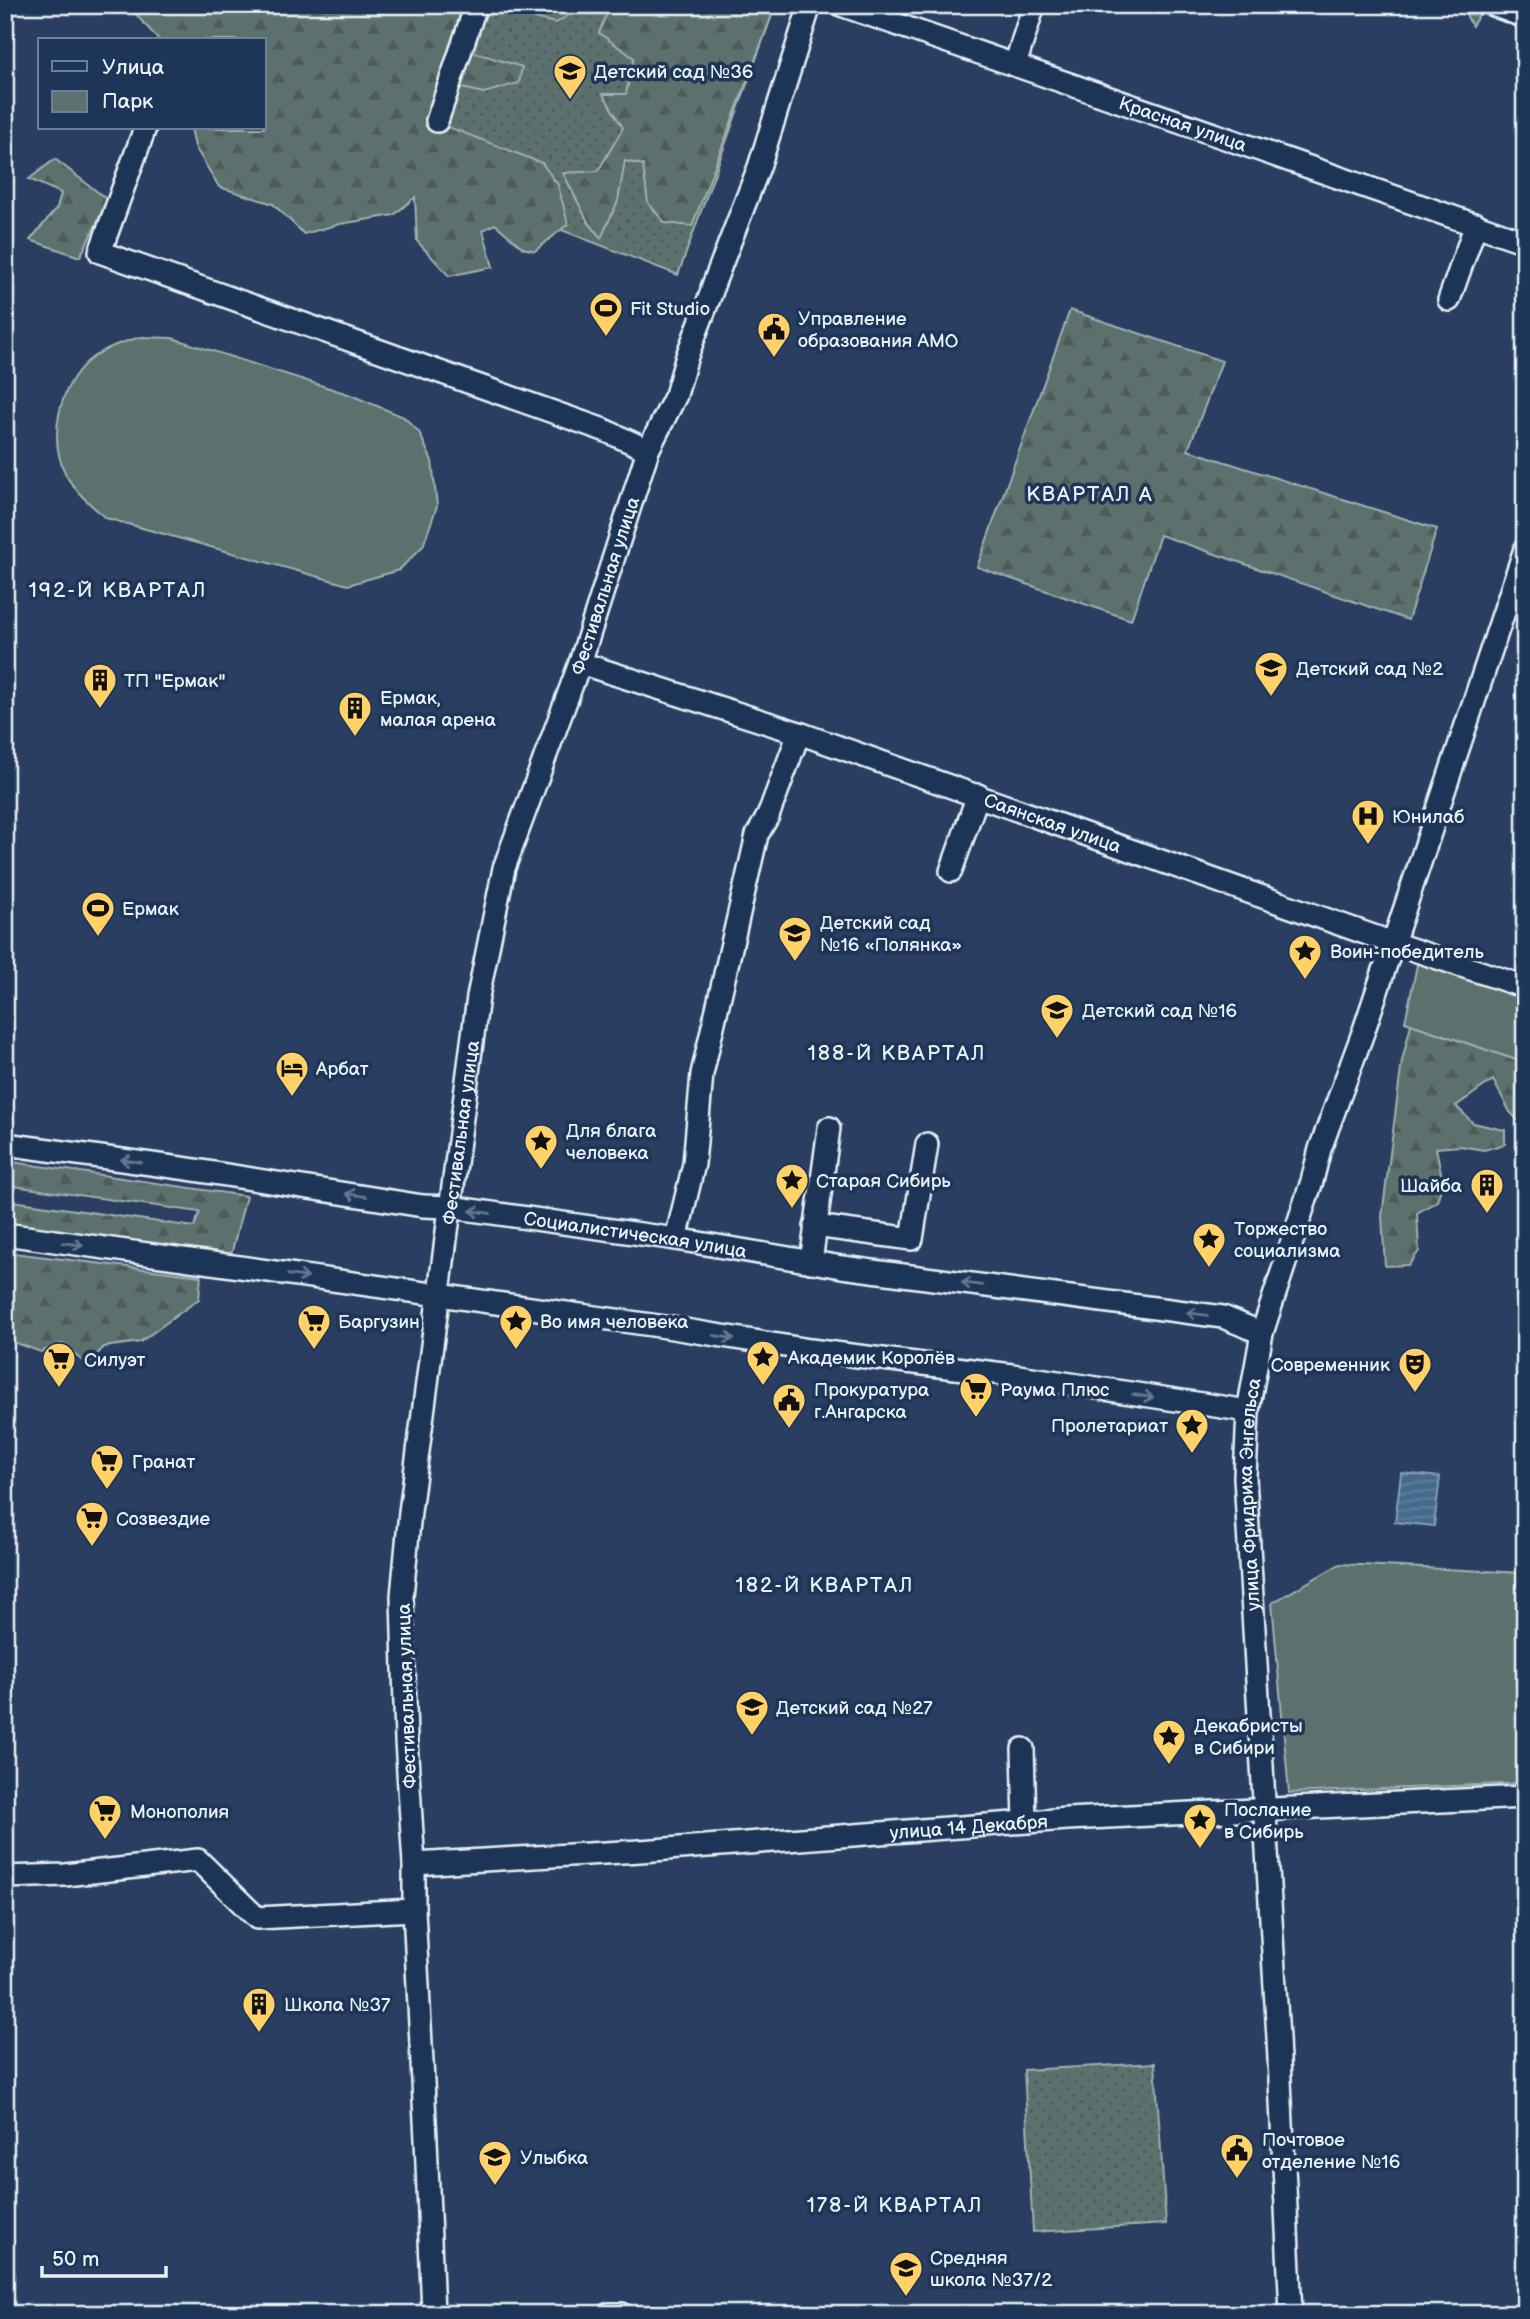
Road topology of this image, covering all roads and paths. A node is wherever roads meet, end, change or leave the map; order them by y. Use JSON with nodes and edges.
{"nodes":[{"id":1,"x":476,"y":5,"type":"edge"},
{"id":2,"x":810,"y":5,"type":"edge"},
{"id":3,"x":841,"y":5,"type":"edge"},
{"id":4,"x":1034,"y":5,"type":"edge"},
{"id":5,"x":1493,"y":5,"type":"edge"},
{"id":6,"x":1525,"y":17,"type":"edge"},
{"id":7,"x":1015,"y":65,"type":"junction"},
{"id":8,"x":437,"y":121,"type":"dead end"},
{"id":9,"x":144,"y":130,"type":"edge"},
{"id":10,"x":1476,"y":224,"type":"junction"},
{"id":11,"x":1525,"y":242,"type":"edge"},
{"id":12,"x":1449,"y":300,"type":"dead end"},
{"id":13,"x":648,"y":450,"type":"junction"},
{"id":14,"x":1525,"y":549,"type":"edge"},
{"id":15,"x":580,"y":663,"type":"junction"},
{"id":16,"x":799,"y":733,"type":"junction"},
{"id":17,"x":978,"y":795,"type":"junction"},
{"id":18,"x":951,"y":872,"type":"dead end"},
{"id":19,"x":1393,"y":943,"type":"junction"},
{"id":20,"x":1525,"y":986,"type":"edge"},
{"id":21,"x":828,"y":1128,"type":"dead end"},
{"id":22,"x":5,"y":1144,"type":"edge"},
{"id":23,"x":927,"y":1144,"type":"dead end"},
{"id":24,"x":450,"y":1207,"type":"junction"},
{"id":25,"x":815,"y":1226,"type":"junction"},
{"id":26,"x":5,"y":1234,"type":"edge"},
{"id":27,"x":676,"y":1239,"type":"junction"},
{"id":28,"x":811,"y":1262,"type":"junction"},
{"id":29,"x":438,"y":1296,"type":"junction"},
{"id":30,"x":1262,"y":1333,"type":"junction"},
{"id":31,"x":1248,"y":1411,"type":"junction"},
{"id":32,"x":1023,"y":1749,"type":"dead end"},
{"id":33,"x":1525,"y":1797,"type":"edge"},
{"id":34,"x":1263,"y":1811,"type":"junction"},
{"id":35,"x":1025,"y":1822,"type":"junction"},
{"id":36,"x":414,"y":1864,"type":"junction"},
{"id":37,"x":5,"y":1877,"type":"edge"},
{"id":38,"x":414,"y":1910,"type":"junction"},
{"id":39,"x":433,"y":2314,"type":"edge"},
{"id":40,"x":609,"y":2314,"type":"edge"},
{"id":41,"x":622,"y":2314,"type":"edge"},
{"id":42,"x":1290,"y":2314,"type":"edge"}],
"edges":[{"from":1,"to":8,"type":"street"},
{"from":2,"to":13,"type":"street","name":"Фестивальная улица"},
{"from":3,"to":7,"type":"street","name":"Красная улица"},
{"from":4,"to":7,"type":"street"},
{"from":5,"to":6,"type":"street"},
{"from":7,"to":10,"type":"street","name":"Красная улица"},
{"from":9,"to":13,"type":"street"},
{"from":10,"to":11,"type":"street","name":"Красная улица"},
{"from":10,"to":12,"type":"street"},
{"from":13,"to":15,"type":"street","name":"Фестивальная улица"},
{"from":14,"to":19,"type":"street","name":"улица Фридриха Энгельса"},
{"from":15,"to":16,"type":"street","name":"Саянская улица"},
{"from":15,"to":24,"type":"street","name":"Фестивальная улица"},
{"from":16,"to":17,"type":"street","name":"Саянская улица"},
{"from":16,"to":27,"type":"street"},
{"from":17,"to":18,"type":"street"},
{"from":17,"to":19,"type":"street","name":"Саянская улица"},
{"from":19,"to":20,"type":"street","name":"Саянская улица"},
{"from":19,"to":30,"type":"street","name":"улица Фридриха Энгельса"},
{"from":21,"to":25,"type":"street"},
{"from":24,"to":22,"type":"street","name":"Социалистическая улица","one_way":true},
{"from":23,"to":25,"type":"street"},
{"from":27,"to":24,"type":"street","name":"Социалистическая улица","one_way":true},
{"from":24,"to":29,"type":"street","name":"Фестивальная улица"},
{"from":25,"to":28,"type":"street"},
{"from":26,"to":29,"type":"street","one_way":true},
{"from":27,"to":28,"type":"street","name":"Социалистическая улица"},
{"from":30,"to":28,"type":"street","name":"Социалистическая улица","one_way":true},
{"from":29,"to":31,"type":"street","one_way":true},
{"from":29,"to":36,"type":"street","name":"Фестивальная улица"},
{"from":30,"to":31,"type":"street","name":"улица Фридриха Энгельса"},
{"from":31,"to":34,"type":"street","name":"улица Фридриха Энгельса"},
{"from":32,"to":35,"type":"street"},
{"from":33,"to":34,"type":"street","name":"улица 14 Декабря"},
{"from":34,"to":35,"type":"street","name":"улица 14 Декабря"},
{"from":34,"to":42,"type":"street","name":"улица Фридриха Энгельса"},
{"from":35,"to":36,"type":"street","name":"улица 14 Декабря"},
{"from":36,"to":38,"type":"street","name":"Фестивальная улица"},
{"from":37,"to":38,"type":"street"},
{"from":38,"to":39,"type":"street","name":"Фестивальная улица"},
{"from":40,"to":41,"type":"street"}]}
